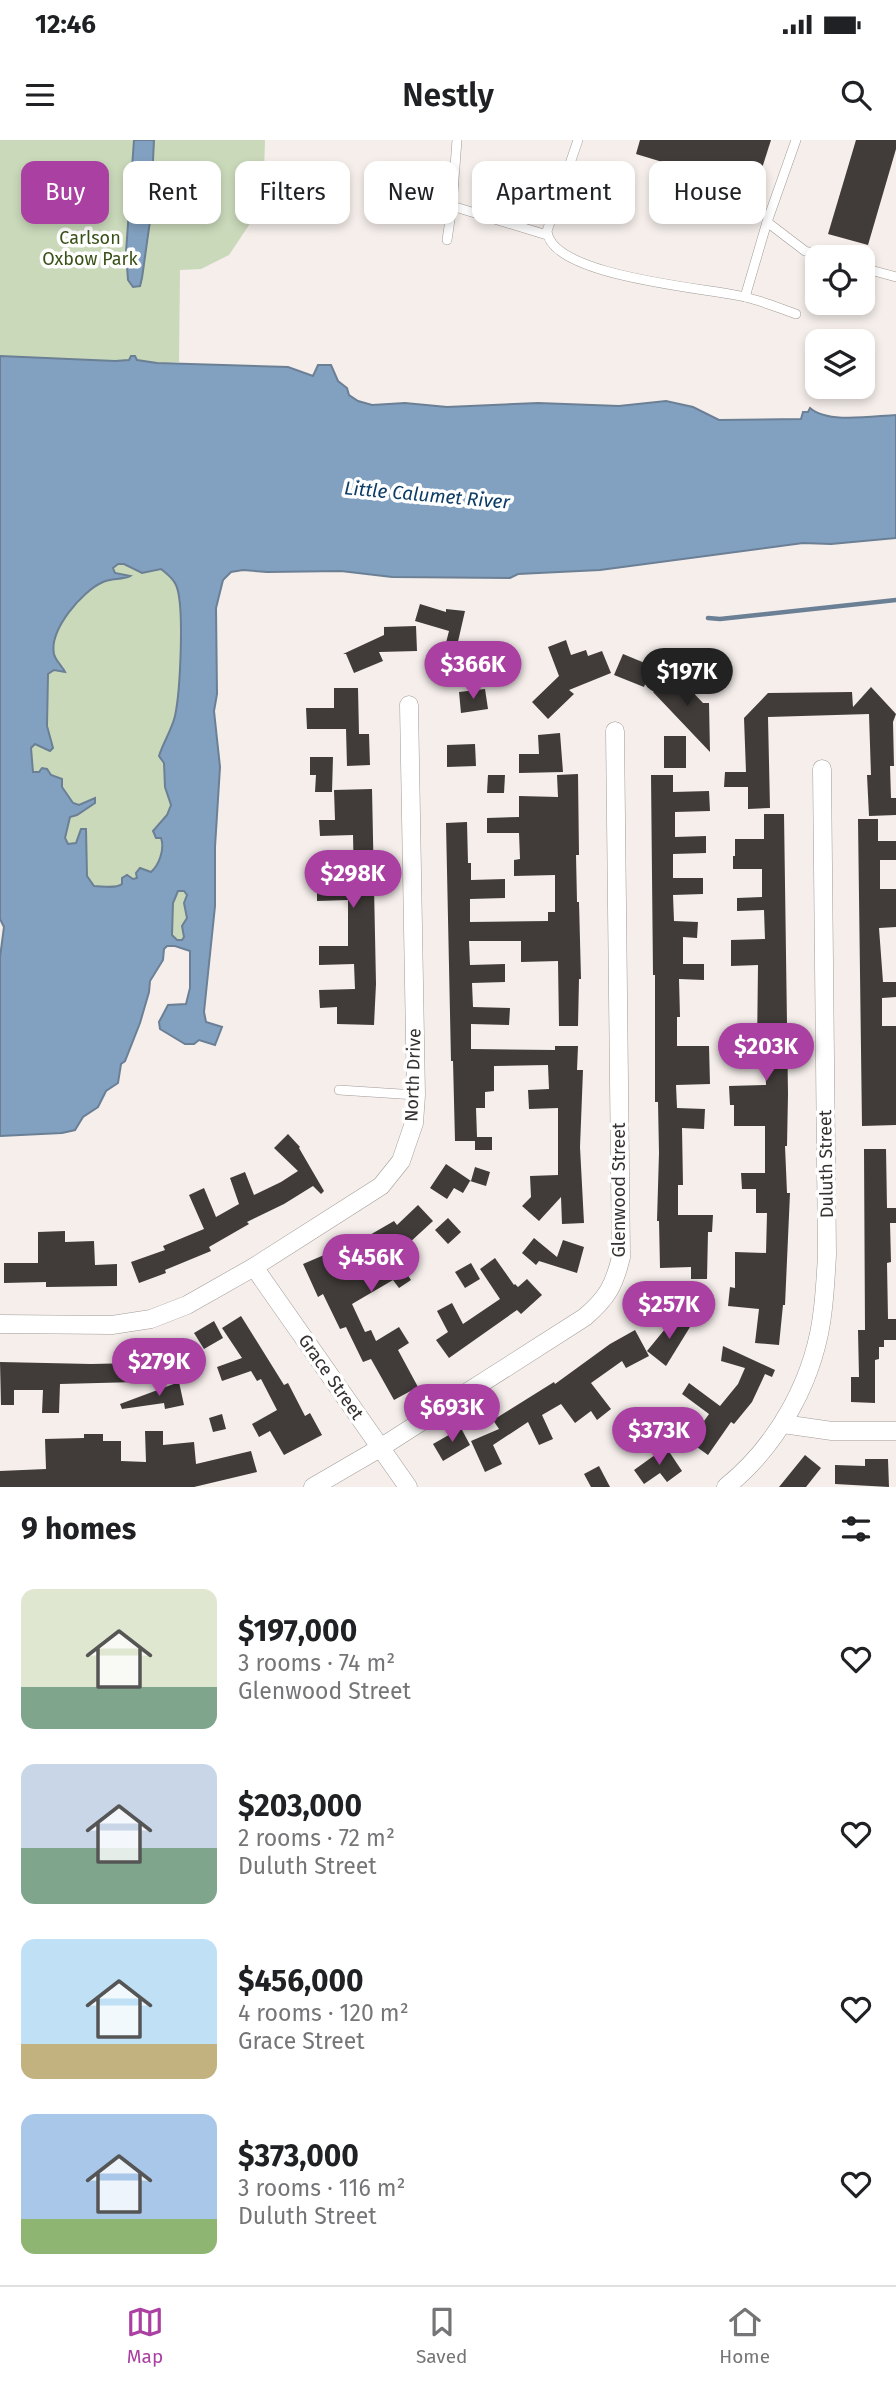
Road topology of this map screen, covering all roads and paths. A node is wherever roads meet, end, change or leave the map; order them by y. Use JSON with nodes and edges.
{"nodes":[{"id":1,"x":457,"y":140,"type":"edge"},
{"id":2,"x":578,"y":140,"type":"edge"},
{"id":3,"x":796,"y":140,"type":"edge"},
{"id":4,"x":455,"y":161,"type":"edge"},
{"id":5,"x":458,"y":208,"type":"edge"},
{"id":6,"x":767,"y":222,"type":"junction"},
{"id":7,"x":449,"y":224,"type":"edge"},
{"id":8,"x":547,"y":235,"type":"junction"},
{"id":9,"x":447,"y":240,"type":"dead end"},
{"id":10,"x":805,"y":251,"type":"edge"},
{"id":11,"x":875,"y":271,"type":"edge"},
{"id":12,"x":896,"y":277,"type":"edge"},
{"id":13,"x":745,"y":297,"type":"junction"},
{"id":14,"x":796,"y":314,"type":"dead end"},
{"id":15,"x":409,"y":705,"type":"dead end"},
{"id":16,"x":615,"y":731,"type":"dead end"},
{"id":17,"x":822,"y":769,"type":"dead end"},
{"id":18,"x":339,"y":1090,"type":"dead end"},
{"id":19,"x":416,"y":1095,"type":"junction"},
{"id":20,"x":254,"y":1266,"type":"junction"},
{"id":21,"x":0,"y":1324,"type":"edge"},
{"id":22,"x":783,"y":1424,"type":"junction"},
{"id":23,"x":896,"y":1431,"type":"edge"},
{"id":24,"x":380,"y":1448,"type":"junction"},
{"id":25,"x":313,"y":1487,"type":"edge"},
{"id":26,"x":408,"y":1487,"type":"edge"},
{"id":27,"x":726,"y":1487,"type":"edge"}],
"edges":[{"from":1,"to":4,"type":"lane"},
{"from":2,"to":8,"type":"lane"},
{"from":3,"to":6,"type":"lane"},
{"from":5,"to":8,"type":"lane"},
{"from":6,"to":10,"type":"lane"},
{"from":6,"to":13,"type":"lane"},
{"from":7,"to":9,"type":"lane"},
{"from":8,"to":13,"type":"lane"},
{"from":11,"to":12,"type":"lane"},
{"from":13,"to":14,"type":"lane"},
{"from":15,"to":19,"type":"street","name":"North Drive"},
{"from":16,"to":24,"type":"street","name":"Glenwood Street"},
{"from":17,"to":22,"type":"street","name":"Duluth Street"},
{"from":18,"to":19,"type":"lane"},
{"from":19,"to":20,"type":"street","name":"North Drive"},
{"from":20,"to":21,"type":"street","name":"North Drive"},
{"from":20,"to":24,"type":"street","name":"Grace Street"},
{"from":22,"to":23,"type":"street"},
{"from":22,"to":27,"type":"street","name":"Duluth Street"},
{"from":24,"to":25,"type":"street","name":"Glenwood Street"},
{"from":24,"to":26,"type":"street","name":"Grace Street"}]}
